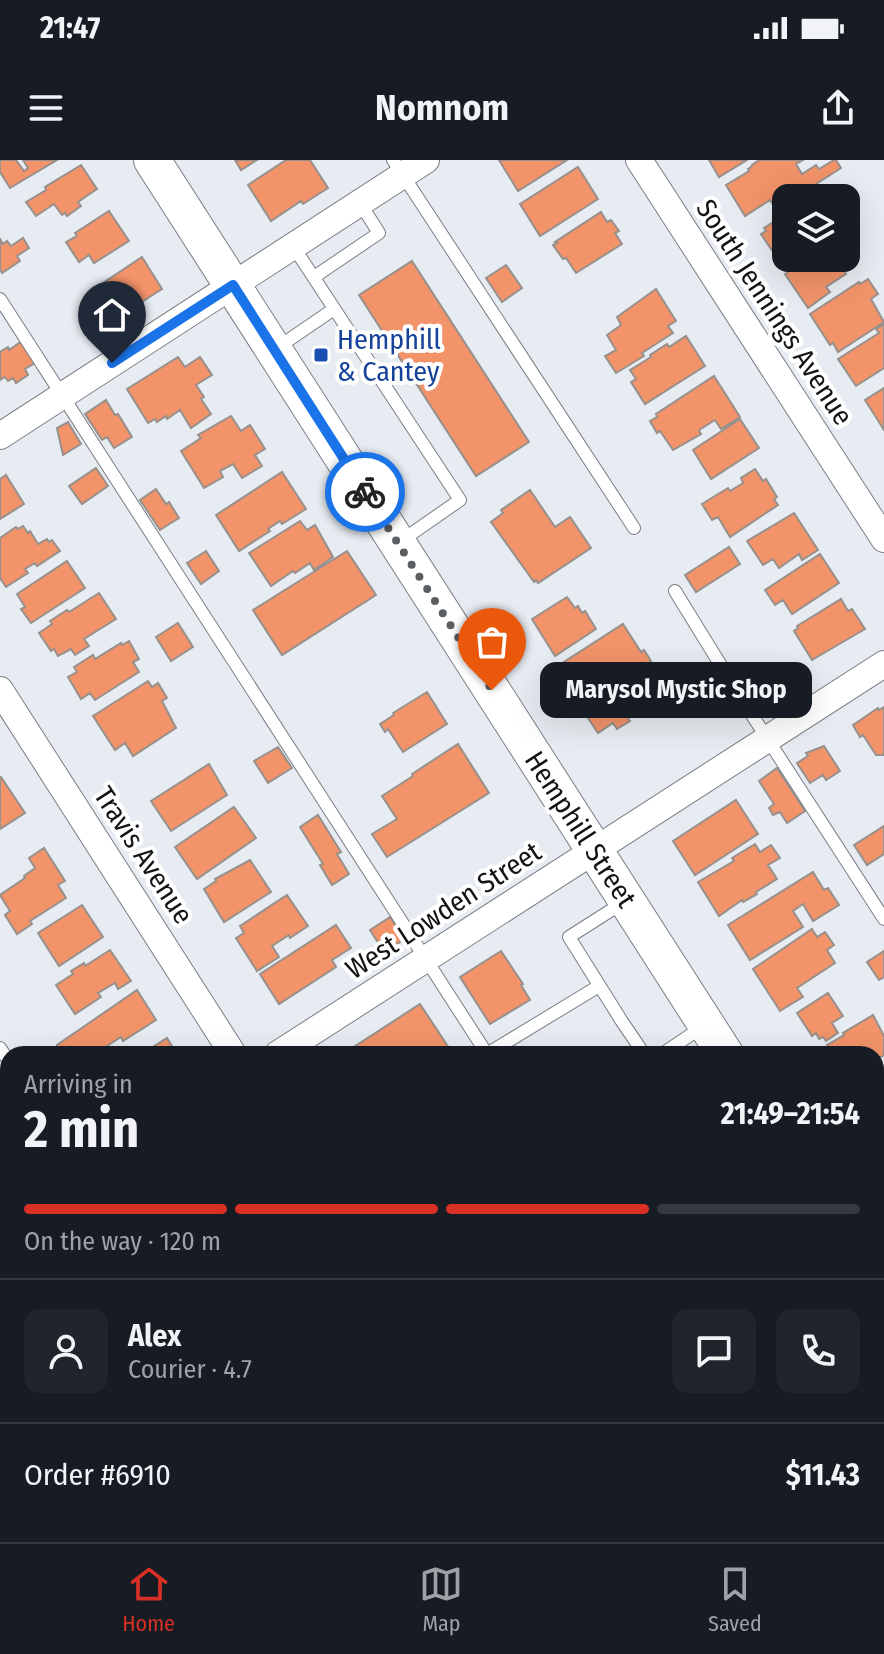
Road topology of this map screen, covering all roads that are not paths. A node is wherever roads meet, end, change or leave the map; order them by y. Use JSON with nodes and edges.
{"nodes":[{"id":1,"x":152,"y":160,"type":"edge"},
{"id":2,"x":426,"y":160,"type":"edge"},
{"id":3,"x":639,"y":160,"type":"edge"},
{"id":4,"x":398,"y":168,"type":"edge"},
{"id":5,"x":360,"y":203,"type":"junction"},
{"id":6,"x":293,"y":246,"type":"junction"},
{"id":7,"x":314,"y":277,"type":"junction"},
{"id":8,"x":233,"y":285,"type":"junction"},
{"id":9,"x":0,"y":299,"type":"edge"},
{"id":10,"x":334,"y":309,"type":"junction"},
{"id":11,"x":274,"y":350,"type":"junction"},
{"id":12,"x":63,"y":395,"type":"junction"},
{"id":13,"x":0,"y":436,"type":"edge"},
{"id":14,"x":634,"y":528,"type":"dead end"},
{"id":15,"x":884,"y":539,"type":"edge"},
{"id":16,"x":398,"y":543,"type":"junction"},
{"id":17,"x":675,"y":591,"type":"dead end"},
{"id":18,"x":884,"y":664,"type":"edge"},
{"id":19,"x":0,"y":690,"type":"edge"},
{"id":20,"x":767,"y":739,"type":"junction"},
{"id":21,"x":595,"y":850,"type":"junction"},
{"id":22,"x":627,"y":900,"type":"junction"},
{"id":23,"x":884,"y":919,"type":"edge"},
{"id":24,"x":426,"y":959,"type":"junction"},
{"id":25,"x":599,"y":986,"type":"junction"},
{"id":26,"x":716,"y":1039,"type":"edge"},
{"id":27,"x":228,"y":1046,"type":"edge"},
{"id":28,"x":290,"y":1046,"type":"edge"},
{"id":29,"x":482,"y":1046,"type":"edge"},
{"id":30,"x":500,"y":1046,"type":"edge"},
{"id":31,"x":639,"y":1046,"type":"edge"},
{"id":32,"x":691,"y":1046,"type":"edge"}],
"edges":[{"from":1,"to":8,"type":"main road","name":"Hemphill Street"},
{"from":2,"to":4,"type":"street"},
{"from":3,"to":15,"type":"street","name":"South Jennings Avenue"},
{"from":4,"to":5,"type":"street"},
{"from":4,"to":14,"type":"lane"},
{"from":5,"to":6,"type":"street"},
{"from":5,"to":7,"type":"lane"},
{"from":6,"to":7,"type":"lane"},
{"from":6,"to":8,"type":"street"},
{"from":7,"to":10,"type":"lane"},
{"from":8,"to":11,"type":"main road","name":"Hemphill Street"},
{"from":8,"to":12,"type":"street"},
{"from":9,"to":12,"type":"lane"},
{"from":10,"to":11,"type":"lane"},
{"from":10,"to":16,"type":"lane"},
{"from":11,"to":16,"type":"main road","name":"Hemphill Street"},
{"from":12,"to":13,"type":"street"},
{"from":12,"to":24,"type":"lane"},
{"from":16,"to":21,"type":"main road","name":"Hemphill Street"},
{"from":17,"to":20,"type":"lane"},
{"from":18,"to":20,"type":"street","name":"West Lowden Street"},
{"from":19,"to":27,"type":"street","name":"Travis Avenue"},
{"from":20,"to":21,"type":"street","name":"West Lowden Street"},
{"from":20,"to":23,"type":"lane"},
{"from":21,"to":22,"type":"main road","name":"Hemphill Street"},
{"from":21,"to":24,"type":"street","name":"West Lowden Street"},
{"from":22,"to":25,"type":"lane"},
{"from":22,"to":26,"type":"main road","name":"Hemphill Street"},
{"from":24,"to":28,"type":"street","name":"West Lowden Street"},
{"from":24,"to":29,"type":"lane"},
{"from":25,"to":30,"type":"lane"},
{"from":25,"to":31,"type":"lane"},
{"from":26,"to":32,"type":"lane"}]}
